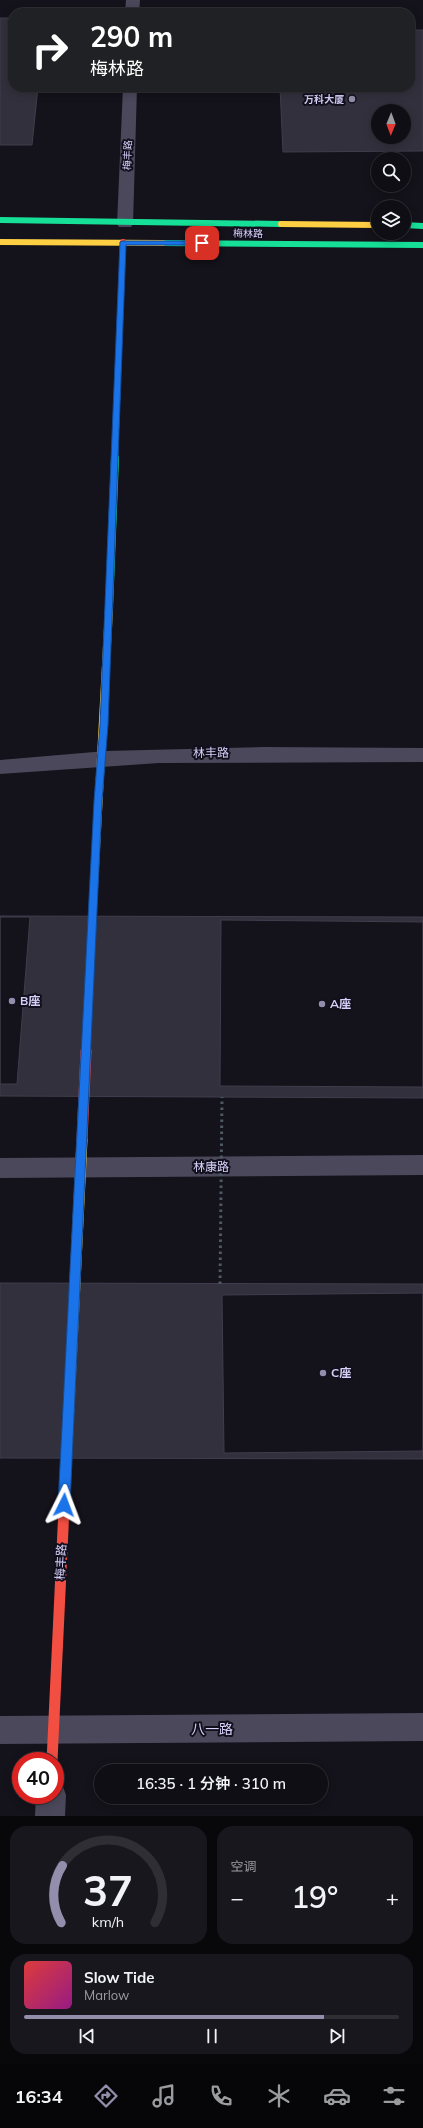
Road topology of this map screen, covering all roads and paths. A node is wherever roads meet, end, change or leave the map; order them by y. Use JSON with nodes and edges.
{"nodes":[{"id":1,"x":130,"y":92,"type":"edge"},
{"id":2,"x":0,"y":220,"type":"edge"},
{"id":3,"x":125,"y":224,"type":"junction"},
{"id":4,"x":371,"y":225,"type":"edge"},
{"id":5,"x":411,"y":225,"type":"edge"},
{"id":6,"x":423,"y":226,"type":"edge"},
{"id":7,"x":0,"y":242,"type":"edge"},
{"id":8,"x":123,"y":242,"type":"junction"},
{"id":9,"x":423,"y":245,"type":"edge"},
{"id":10,"x":423,"y":755,"type":"edge"},
{"id":11,"x":101,"y":757,"type":"junction"},
{"id":12,"x":0,"y":767,"type":"edge"},
{"id":13,"x":222,"y":1097,"type":"dead end"},
{"id":14,"x":423,"y":1165,"type":"edge"},
{"id":15,"x":82,"y":1167,"type":"junction"},
{"id":16,"x":0,"y":1168,"type":"edge"},
{"id":17,"x":220,"y":1284,"type":"dead end"},
{"id":18,"x":423,"y":1727,"type":"edge"},
{"id":19,"x":0,"y":1730,"type":"edge"},
{"id":20,"x":54,"y":1730,"type":"junction"},
{"id":21,"x":53,"y":1752,"type":"edge"},
{"id":22,"x":51,"y":1804,"type":"edge"},
{"id":23,"x":50,"y":1816,"type":"edge"}],
"edges":[{"from":1,"to":3,"type":"street","name":"梅丰路"},
{"from":2,"to":3,"type":"street","name":"梅林路"},
{"from":3,"to":4,"type":"street","name":"梅林路"},
{"from":5,"to":6,"type":"street"},
{"from":7,"to":8,"type":"street","name":"梅林路"},
{"from":8,"to":9,"type":"street","name":"梅林路"},
{"from":8,"to":11,"type":"street","name":"梅丰路"},
{"from":10,"to":11,"type":"street","name":"林丰路"},
{"from":11,"to":12,"type":"street","name":"林丰路"},
{"from":11,"to":15,"type":"street","name":"梅丰路"},
{"from":13,"to":17,"type":"path","bridge":true},
{"from":14,"to":15,"type":"street","name":"林康路"},
{"from":15,"to":16,"type":"street","name":"林康路"},
{"from":15,"to":20,"type":"street","name":"梅丰路"},
{"from":18,"to":20,"type":"street","name":"八一路"},
{"from":19,"to":20,"type":"street","name":"八一路"},
{"from":20,"to":21,"type":"street","name":"梅丰路"},
{"from":22,"to":23,"type":"street"}]}
